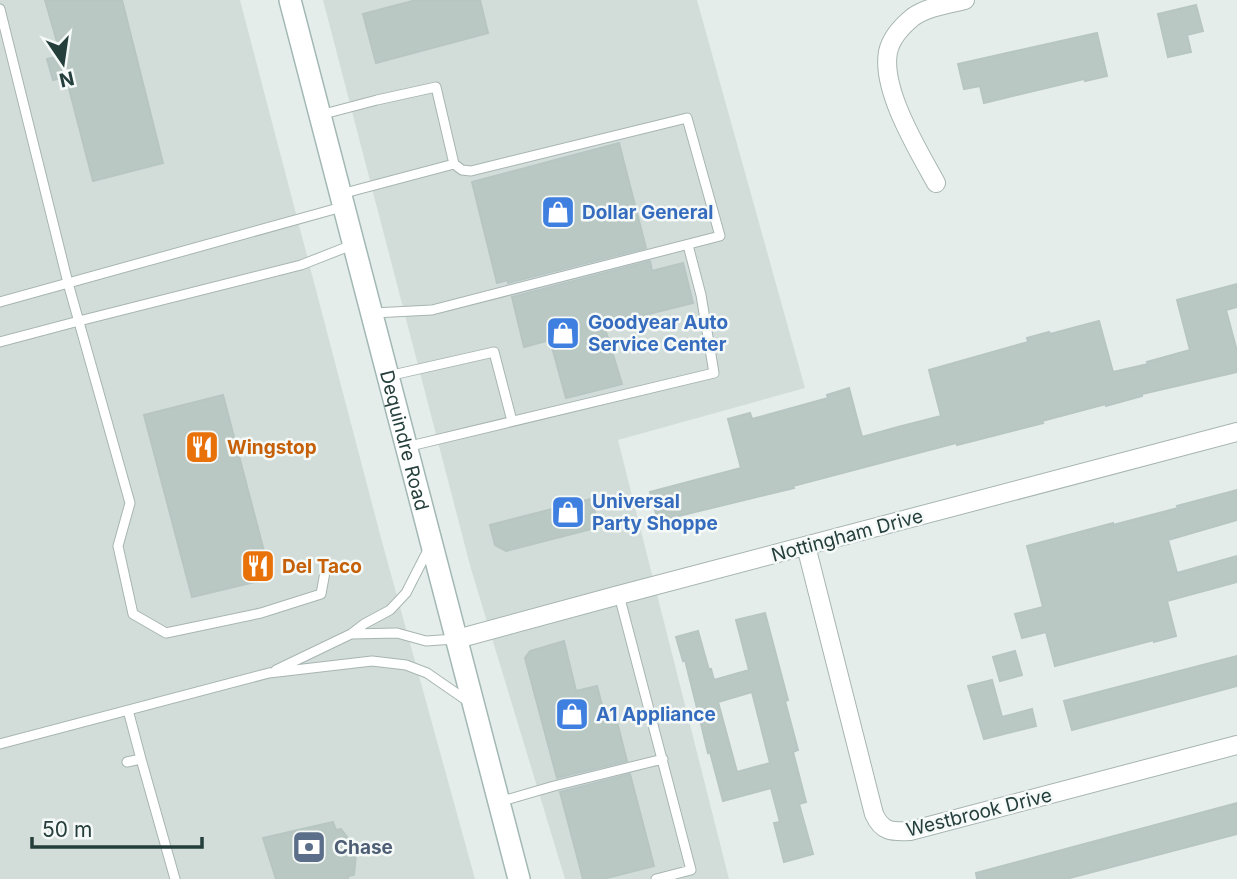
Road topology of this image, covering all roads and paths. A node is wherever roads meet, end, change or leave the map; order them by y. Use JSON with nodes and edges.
{"nodes":[{"id":1,"x":290,"y":0,"type":"edge"},
{"id":2,"x":965,"y":0,"type":"edge"},
{"id":3,"x":0,"y":9,"type":"edge"},
{"id":4,"x":320,"y":115,"type":"junction"},
{"id":5,"x":454,"y":164,"type":"junction"},
{"id":6,"x":936,"y":183,"type":"dead end"},
{"id":7,"x":342,"y":200,"type":"junction"},
{"id":8,"x":354,"y":245,"type":"junction"},
{"id":9,"x":688,"y":245,"type":"junction"},
{"id":10,"x":68,"y":283,"type":"junction"},
{"id":11,"x":0,"y":302,"type":"edge"},
{"id":12,"x":372,"y":314,"type":"junction"},
{"id":13,"x":79,"y":321,"type":"junction"},
{"id":14,"x":0,"y":342,"type":"edge"},
{"id":15,"x":388,"y":376,"type":"junction"},
{"id":16,"x":512,"y":421,"type":"junction"},
{"id":17,"x":1237,"y":432,"type":"edge"},
{"id":18,"x":406,"y":447,"type":"junction"},
{"id":19,"x":432,"y":543,"type":"junction"},
{"id":20,"x":806,"y":546,"type":"junction"},
{"id":21,"x":324,"y":572,"type":"dead end"},
{"id":22,"x":619,"y":595,"type":"junction"},
{"id":23,"x":351,"y":634,"type":"junction"},
{"id":24,"x":457,"y":639,"type":"junction"},
{"id":25,"x":269,"y":673,"type":"junction"},
{"id":26,"x":474,"y":705,"type":"junction"},
{"id":27,"x":128,"y":710,"type":"junction"},
{"id":28,"x":0,"y":744,"type":"edge"},
{"id":29,"x":1237,"y":745,"type":"edge"},
{"id":30,"x":141,"y":759,"type":"junction"},
{"id":31,"x":663,"y":759,"type":"junction"},
{"id":32,"x":128,"y":762,"type":"dead end"},
{"id":33,"x":499,"y":802,"type":"junction"},
{"id":34,"x":175,"y":879,"type":"edge"},
{"id":35,"x":520,"y":879,"type":"edge"},
{"id":36,"x":656,"y":879,"type":"edge"}],
"edges":[{"from":1,"to":4,"type":"main road","name":"Dequindre Road"},
{"from":2,"to":6,"type":"street"},
{"from":3,"to":10,"type":"lane"},
{"from":4,"to":5,"type":"lane"},
{"from":4,"to":7,"type":"main road","name":"Dequindre Road"},
{"from":5,"to":7,"type":"lane"},
{"from":5,"to":9,"type":"lane"},
{"from":7,"to":8,"type":"main road","name":"Dequindre Road"},
{"from":7,"to":10,"type":"lane"},
{"from":8,"to":12,"type":"main road","name":"Dequindre Road"},
{"from":8,"to":13,"type":"lane"},
{"from":9,"to":12,"type":"lane"},
{"from":9,"to":16,"type":"lane"},
{"from":10,"to":11,"type":"lane"},
{"from":10,"to":13,"type":"lane"},
{"from":12,"to":15,"type":"main road","name":"Dequindre Road"},
{"from":13,"to":14,"type":"lane"},
{"from":13,"to":21,"type":"lane"},
{"from":15,"to":16,"type":"lane"},
{"from":15,"to":18,"type":"main road","name":"Dequindre Road"},
{"from":16,"to":18,"type":"lane"},
{"from":17,"to":20,"type":"street","name":"Nottingham Drive"},
{"from":18,"to":19,"type":"main road","name":"Dequindre Road"},
{"from":19,"to":23,"type":"lane"},
{"from":19,"to":24,"type":"main road","name":"Dequindre Road"},
{"from":20,"to":22,"type":"street","name":"Nottingham Drive"},
{"from":20,"to":29,"type":"street","name":"Westbrook Drive"},
{"from":22,"to":24,"type":"street","name":"Nottingham Drive"},
{"from":22,"to":31,"type":"lane"},
{"from":23,"to":24,"type":"lane"},
{"from":23,"to":25,"type":"lane"},
{"from":24,"to":26,"type":"main road","name":"Dequindre Road"},
{"from":25,"to":26,"type":"lane"},
{"from":25,"to":27,"type":"lane"},
{"from":26,"to":33,"type":"main road","name":"Dequindre Road"},
{"from":27,"to":28,"type":"lane"},
{"from":27,"to":30,"type":"lane"},
{"from":30,"to":32,"type":"lane"},
{"from":30,"to":34,"type":"lane"},
{"from":31,"to":33,"type":"lane"},
{"from":31,"to":36,"type":"lane"},
{"from":33,"to":35,"type":"main road","name":"Dequindre Road"}]}
